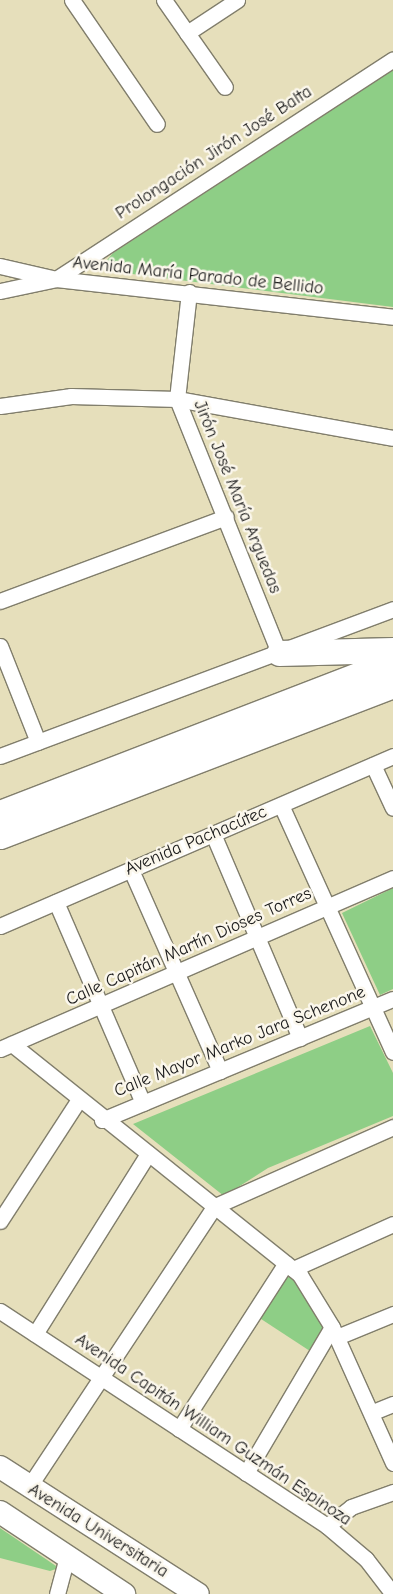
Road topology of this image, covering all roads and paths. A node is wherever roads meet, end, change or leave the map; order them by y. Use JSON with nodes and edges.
{"nodes":[{"id":1,"x":72,"y":0,"type":"edge"},
{"id":2,"x":164,"y":0,"type":"edge"},
{"id":3,"x":237,"y":0,"type":"edge"},
{"id":4,"x":187,"y":32,"type":"junction"},
{"id":5,"x":393,"y":59,"type":"edge"},
{"id":6,"x":225,"y":87,"type":"dead end"},
{"id":7,"x":157,"y":124,"type":"dead end"},
{"id":8,"x":0,"y":266,"type":"edge"},
{"id":9,"x":56,"y":278,"type":"junction"},
{"id":10,"x":0,"y":291,"type":"edge"},
{"id":11,"x":189,"y":292,"type":"junction"},
{"id":12,"x":393,"y":317,"type":"edge"},
{"id":13,"x":177,"y":399,"type":"junction"},
{"id":14,"x":0,"y":406,"type":"edge"},
{"id":15,"x":393,"y":438,"type":"edge"},
{"id":16,"x":226,"y":516,"type":"junction"},
{"id":17,"x":0,"y":601,"type":"edge"},
{"id":18,"x":393,"y":609,"type":"edge"},
{"id":19,"x":0,"y":646,"type":"edge"},
{"id":20,"x":393,"y":650,"type":"edge"},
{"id":21,"x":279,"y":653,"type":"junction"},
{"id":22,"x":393,"y":661,"type":"edge"},
{"id":23,"x":393,"y":685,"type":"edge"},
{"id":24,"x":38,"y":742,"type":"junction"},
{"id":25,"x":0,"y":756,"type":"edge"},
{"id":26,"x":393,"y":756,"type":"edge"},
{"id":27,"x":373,"y":765,"type":"junction"},
{"id":28,"x":281,"y":805,"type":"junction"},
{"id":29,"x":393,"y":808,"type":"edge"},
{"id":30,"x":0,"y":813,"type":"edge"},
{"id":31,"x":213,"y":834,"type":"junction"},
{"id":32,"x":0,"y":836,"type":"edge"},
{"id":33,"x":131,"y":870,"type":"junction"},
{"id":34,"x":393,"y":878,"type":"edge"},
{"id":35,"x":56,"y":902,"type":"junction"},
{"id":36,"x":327,"y":907,"type":"junction"},
{"id":37,"x":0,"y":926,"type":"edge"},
{"id":38,"x":257,"y":938,"type":"junction"},
{"id":39,"x":176,"y":973,"type":"junction"},
{"id":40,"x":393,"y":999,"type":"edge"},
{"id":41,"x":101,"y":1006,"type":"junction"},
{"id":42,"x":373,"y":1008,"type":"junction"},
{"id":43,"x":300,"y":1038,"type":"junction"},
{"id":44,"x":6,"y":1047,"type":"edge"},
{"id":45,"x":393,"y":1052,"type":"edge"},
{"id":46,"x":220,"y":1071,"type":"junction"},
{"id":47,"x":78,"y":1101,"type":"junction"},
{"id":48,"x":142,"y":1103,"type":"junction"},
{"id":49,"x":102,"y":1120,"type":"junction"},
{"id":50,"x":393,"y":1126,"type":"edge"},
{"id":51,"x":148,"y":1154,"type":"junction"},
{"id":52,"x":215,"y":1206,"type":"junction"},
{"id":53,"x":0,"y":1222,"type":"edge"},
{"id":54,"x":393,"y":1224,"type":"edge"},
{"id":55,"x":290,"y":1266,"type":"junction"},
{"id":56,"x":0,"y":1311,"type":"edge"},
{"id":57,"x":393,"y":1314,"type":"edge"},
{"id":58,"x":334,"y":1332,"type":"junction"},
{"id":59,"x":35,"y":1334,"type":"junction"},
{"id":60,"x":102,"y":1378,"type":"junction"},
{"id":61,"x":393,"y":1404,"type":"edge"},
{"id":62,"x":373,"y":1412,"type":"junction"},
{"id":63,"x":178,"y":1428,"type":"junction"},
{"id":64,"x":393,"y":1463,"type":"edge"},
{"id":65,"x":0,"y":1467,"type":"edge"},
{"id":66,"x":246,"y":1473,"type":"junction"},
{"id":67,"x":28,"y":1488,"type":"junction"},
{"id":68,"x":393,"y":1492,"type":"edge"},
{"id":69,"x":0,"y":1512,"type":"edge"},
{"id":70,"x":327,"y":1526,"type":"junction"},
{"id":71,"x":67,"y":1556,"type":"junction"},
{"id":72,"x":57,"y":1594,"type":"edge"},
{"id":73,"x":124,"y":1594,"type":"edge"},
{"id":74,"x":198,"y":1594,"type":"edge"},
{"id":75,"x":393,"y":1594,"type":"edge"}],
"edges":[{"from":1,"to":7,"type":"street"},
{"from":2,"to":4,"type":"street"},
{"from":3,"to":4,"type":"street"},
{"from":4,"to":6,"type":"street"},
{"from":5,"to":9,"type":"street","name":"Prolongación Jirón José Balta"},
{"from":8,"to":9,"type":"street","name":"Avenida María Parado de Bellido"},
{"from":9,"to":10,"type":"street"},
{"from":9,"to":11,"type":"street","name":"Avenida María Parado de Bellido"},
{"from":11,"to":12,"type":"street","name":"Avenida María Parado de Bellido"},
{"from":11,"to":13,"type":"street","name":"Jirón José María Arguedas"},
{"from":13,"to":14,"type":"street"},
{"from":13,"to":15,"type":"street"},
{"from":13,"to":16,"type":"street","name":"Jirón José María Arguedas"},
{"from":16,"to":17,"type":"street"},
{"from":16,"to":21,"type":"street","name":"Jirón José María Arguedas"},
{"from":18,"to":21,"type":"street"},
{"from":19,"to":24,"type":"street"},
{"from":20,"to":21,"type":"main road"},
{"from":21,"to":24,"type":"street"},
{"from":22,"to":30,"type":"main road"},
{"from":23,"to":32,"type":"main road"},
{"from":24,"to":25,"type":"street"},
{"from":26,"to":27,"type":"street","name":"Avenida Pachacútec"},
{"from":27,"to":28,"type":"street","name":"Avenida Pachacútec"},
{"from":27,"to":29,"type":"street"},
{"from":28,"to":31,"type":"street","name":"Avenida Pachacútec"},
{"from":28,"to":36,"type":"street"},
{"from":31,"to":33,"type":"street","name":"Avenida Pachacútec"},
{"from":31,"to":38,"type":"street"},
{"from":33,"to":35,"type":"street","name":"Avenida Pachacútec"},
{"from":33,"to":39,"type":"street"},
{"from":34,"to":36,"type":"street","name":"Calle Capitán Martín Dioses Torres"},
{"from":35,"to":37,"type":"street","name":"Avenida Pachacútec"},
{"from":35,"to":41,"type":"street"},
{"from":36,"to":38,"type":"street","name":"Calle Capitán Martín Dioses Torres"},
{"from":36,"to":42,"type":"street"},
{"from":38,"to":39,"type":"street","name":"Calle Capitán Martín Dioses Torres"},
{"from":38,"to":43,"type":"street"},
{"from":39,"to":41,"type":"street","name":"Calle Capitán Martín Dioses Torres"},
{"from":39,"to":46,"type":"street"},
{"from":40,"to":42,"type":"street","name":"Calle Mayor Marko Jara Schenone"},
{"from":41,"to":44,"type":"street","name":"Calle Capitán Martín Dioses Torres"},
{"from":41,"to":48,"type":"street"},
{"from":42,"to":43,"type":"street","name":"Calle Mayor Marko Jara Schenone"},
{"from":42,"to":45,"type":"street"},
{"from":43,"to":46,"type":"street","name":"Calle Mayor Marko Jara Schenone"},
{"from":44,"to":47,"type":"street"},
{"from":46,"to":48,"type":"street","name":"Calle Mayor Marko Jara Schenone"},
{"from":47,"to":49,"type":"street"},
{"from":47,"to":53,"type":"street"},
{"from":48,"to":49,"type":"street","name":"Calle Mayor Marko Jara Schenone"},
{"from":49,"to":51,"type":"street"},
{"from":50,"to":52,"type":"street"},
{"from":51,"to":52,"type":"street"},
{"from":51,"to":59,"type":"street"},
{"from":52,"to":55,"type":"street"},
{"from":52,"to":60,"type":"street"},
{"from":54,"to":55,"type":"street"},
{"from":55,"to":58,"type":"street"},
{"from":55,"to":63,"type":"street"},
{"from":56,"to":59,"type":"street","name":"Avenida Capitán William Guzmán Espinoza"},
{"from":57,"to":58,"type":"street"},
{"from":58,"to":62,"type":"street"},
{"from":58,"to":66,"type":"street"},
{"from":59,"to":60,"type":"street","name":"Avenida Capitán William Guzmán Espinoza"},
{"from":60,"to":63,"type":"street","name":"Avenida Capitán William Guzmán Espinoza"},
{"from":60,"to":67,"type":"street"},
{"from":61,"to":62,"type":"street"},
{"from":62,"to":64,"type":"street"},
{"from":63,"to":66,"type":"street","name":"Avenida Capitán William Guzmán Espinoza"},
{"from":65,"to":67,"type":"street","name":"Avenida Universitaria"},
{"from":66,"to":70,"type":"street","name":"Avenida Capitán William Guzmán Espinoza"},
{"from":67,"to":74,"type":"street","name":"Avenida Universitaria"},
{"from":68,"to":70,"type":"street"},
{"from":69,"to":71,"type":"street","name":"Avenida Universitaria"},
{"from":70,"to":75,"type":"street","name":"Avenida Capitán William Guzmán Espinoza"},
{"from":71,"to":72,"type":"street"},
{"from":71,"to":73,"type":"street","name":"Avenida Universitaria"}]}
